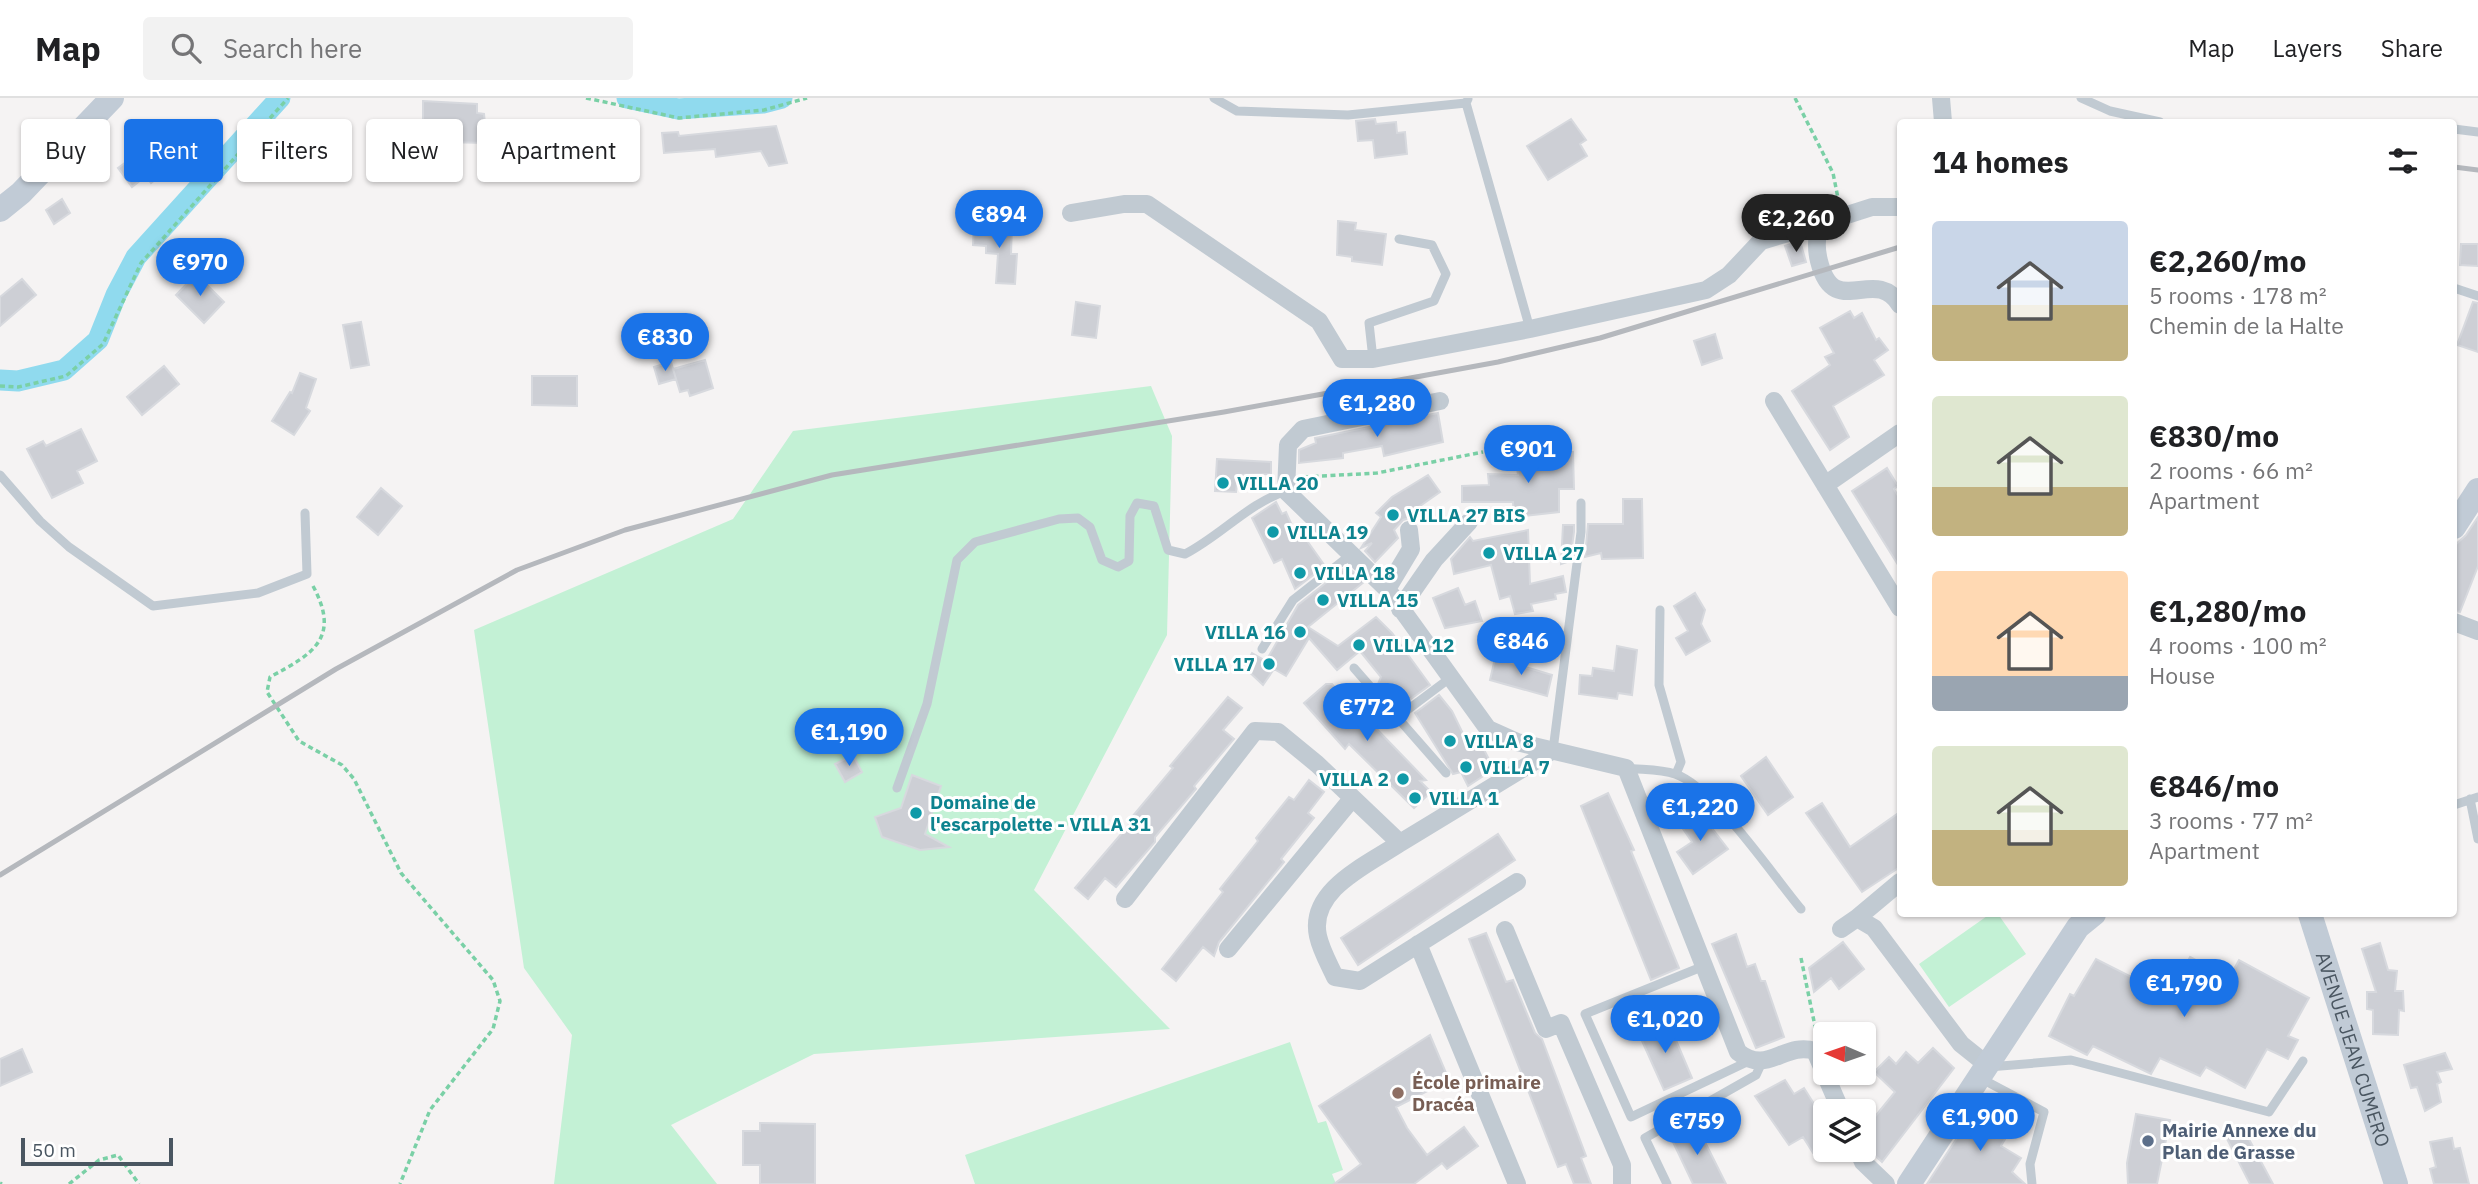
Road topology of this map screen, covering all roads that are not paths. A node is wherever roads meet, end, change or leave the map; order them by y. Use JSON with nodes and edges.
{"nodes":[{"id":1,"x":112,"y":98,"type":"edge"},
{"id":2,"x":1214,"y":98,"type":"edge"},
{"id":3,"x":1941,"y":98,"type":"edge"},
{"id":4,"x":2081,"y":98,"type":"edge"},
{"id":5,"x":1467,"y":101,"type":"edge"},
{"id":6,"x":1943,"y":119,"type":"edge"},
{"id":7,"x":2146,"y":119,"type":"edge"},
{"id":8,"x":2457,"y":129,"type":"edge"},
{"id":9,"x":2478,"y":132,"type":"edge"},
{"id":10,"x":1897,"y":207,"type":"edge"},
{"id":11,"x":0,"y":211,"type":"edge"},
{"id":12,"x":1071,"y":213,"type":"dead end"},
{"id":13,"x":1822,"y":223,"type":"junction"},
{"id":14,"x":1399,"y":239,"type":"dead end"},
{"id":15,"x":2457,"y":289,"type":"edge"},
{"id":16,"x":2478,"y":296,"type":"edge"},
{"id":17,"x":1897,"y":302,"type":"edge"},
{"id":18,"x":1530,"y":329,"type":"junction"},
{"id":19,"x":1373,"y":359,"type":"junction"},
{"id":20,"x":1440,"y":401,"type":"dead end"},
{"id":21,"x":1774,"y":401,"type":"dead end"},
{"id":22,"x":1897,"y":435,"type":"edge"},
{"id":23,"x":0,"y":475,"type":"edge"},
{"id":24,"x":1286,"y":483,"type":"junction"},
{"id":25,"x":1825,"y":485,"type":"junction"},
{"id":26,"x":2478,"y":490,"type":"edge"},
{"id":27,"x":1581,"y":503,"type":"dead end"},
{"id":28,"x":305,"y":513,"type":"dead end"},
{"id":29,"x":1469,"y":522,"type":"dead end"},
{"id":30,"x":2457,"y":522,"type":"edge"},
{"id":31,"x":1409,"y":530,"type":"dead end"},
{"id":32,"x":1353,"y":553,"type":"junction"},
{"id":33,"x":1387,"y":589,"type":"junction"},
{"id":34,"x":1897,"y":603,"type":"edge"},
{"id":35,"x":1400,"y":609,"type":"junction"},
{"id":36,"x":1660,"y":610,"type":"dead end"},
{"id":37,"x":2457,"y":623,"type":"edge"},
{"id":38,"x":2478,"y":631,"type":"edge"},
{"id":39,"x":1262,"y":649,"type":"dead end"},
{"id":40,"x":1354,"y":668,"type":"dead end"},
{"id":41,"x":1450,"y":678,"type":"junction"},
{"id":42,"x":1398,"y":718,"type":"junction"},
{"id":43,"x":1553,"y":750,"type":"junction"},
{"id":44,"x":1626,"y":768,"type":"junction"},
{"id":45,"x":1446,"y":773,"type":"dead end"},
{"id":46,"x":1676,"y":774,"type":"junction"},
{"id":47,"x":897,"y":788,"type":"dead end"},
{"id":48,"x":2474,"y":798,"type":"edge"},
{"id":49,"x":1351,"y":800,"type":"junction"},
{"id":50,"x":2457,"y":804,"type":"edge"},
{"id":51,"x":2478,"y":839,"type":"edge"},
{"id":52,"x":1399,"y":844,"type":"junction"},
{"id":53,"x":1517,"y":882,"type":"dead end"},
{"id":54,"x":1897,"y":885,"type":"edge"},
{"id":55,"x":1125,"y":899,"type":"dead end"},
{"id":56,"x":1801,"y":909,"type":"dead end"},
{"id":57,"x":2068,"y":917,"type":"edge"},
{"id":58,"x":2091,"y":917,"type":"edge"},
{"id":59,"x":2311,"y":917,"type":"edge"},
{"id":60,"x":1857,"y":918,"type":"junction"},
{"id":61,"x":1841,"y":929,"type":"dead end"},
{"id":62,"x":1505,"y":930,"type":"dead end"},
{"id":63,"x":1418,"y":944,"type":"junction"},
{"id":64,"x":1228,"y":949,"type":"dead end"},
{"id":65,"x":1704,"y":966,"type":"junction"},
{"id":66,"x":2303,"y":1060,"type":"dead end"},
{"id":67,"x":1756,"y":1061,"type":"junction"},
{"id":68,"x":1981,"y":1066,"type":"junction"},
{"id":69,"x":1836,"y":1099,"type":"edge"},
{"id":70,"x":1863,"y":1162,"type":"edge"},
{"id":71,"x":1517,"y":1184,"type":"edge"},
{"id":72,"x":1622,"y":1184,"type":"edge"},
{"id":73,"x":1667,"y":1184,"type":"edge"},
{"id":74,"x":1886,"y":1184,"type":"edge"},
{"id":75,"x":1891,"y":1184,"type":"edge"},
{"id":76,"x":1909,"y":1184,"type":"edge"},
{"id":77,"x":2032,"y":1184,"type":"edge"},
{"id":78,"x":2396,"y":1184,"type":"edge"}],
"edges":[{"from":1,"to":11,"type":"street"},
{"from":2,"to":5,"type":"lane"},
{"from":3,"to":6,"type":"street"},
{"from":4,"to":7,"type":"lane"},
{"from":5,"to":18,"type":"lane"},
{"from":8,"to":9,"type":"lane"},
{"from":10,"to":13,"type":"street"},
{"from":12,"to":19,"type":"street"},
{"from":13,"to":17,"type":"street"},
{"from":13,"to":18,"type":"street"},
{"from":14,"to":19,"type":"lane"},
{"from":15,"to":16,"type":"lane"},
{"from":18,"to":19,"type":"street"},
{"from":20,"to":24,"type":"street"},
{"from":21,"to":25,"type":"street"},
{"from":22,"to":25,"type":"street"},
{"from":23,"to":28,"type":"lane"},
{"from":24,"to":32,"type":"street"},
{"from":24,"to":47,"type":"lane"},
{"from":25,"to":34,"type":"street"},
{"from":26,"to":30,"type":"street"},
{"from":27,"to":43,"type":"lane"},
{"from":29,"to":35,"type":"street"},
{"from":31,"to":33,"type":"street"},
{"from":32,"to":33,"type":"street"},
{"from":32,"to":39,"type":"lane"},
{"from":33,"to":35,"type":"street"},
{"from":35,"to":41,"type":"street"},
{"from":36,"to":46,"type":"lane"},
{"from":37,"to":38,"type":"street"},
{"from":40,"to":42,"type":"lane"},
{"from":41,"to":42,"type":"lane"},
{"from":41,"to":43,"type":"street"},
{"from":42,"to":45,"type":"lane"},
{"from":43,"to":44,"type":"street"},
{"from":43,"to":52,"type":"street"},
{"from":44,"to":46,"type":"lane"},
{"from":44,"to":65,"type":"street"},
{"from":46,"to":56,"type":"lane"},
{"from":48,"to":50,"type":"lane"},
{"from":48,"to":51,"type":"lane"},
{"from":49,"to":52,"type":"street"},
{"from":49,"to":55,"type":"street"},
{"from":49,"to":64,"type":"street"},
{"from":52,"to":63,"type":"street"},
{"from":53,"to":63,"type":"street"},
{"from":54,"to":60,"type":"street"},
{"from":57,"to":68,"type":"street"},
{"from":58,"to":68,"type":"street"},
{"from":59,"to":78,"type":"street","name":"AVENUE JEAN CUMERO"},
{"from":60,"to":61,"type":"street"},
{"from":60,"to":68,"type":"street"},
{"from":62,"to":72,"type":"street"},
{"from":63,"to":71,"type":"street"},
{"from":65,"to":67,"type":"street"},
{"from":65,"to":67,"type":"lane"},
{"from":66,"to":68,"type":"lane"},
{"from":67,"to":69,"type":"street"},
{"from":67,"to":73,"type":"lane"},
{"from":68,"to":75,"type":"street"},
{"from":68,"to":76,"type":"street"},
{"from":68,"to":77,"type":"lane"},
{"from":70,"to":74,"type":"street"}]}
